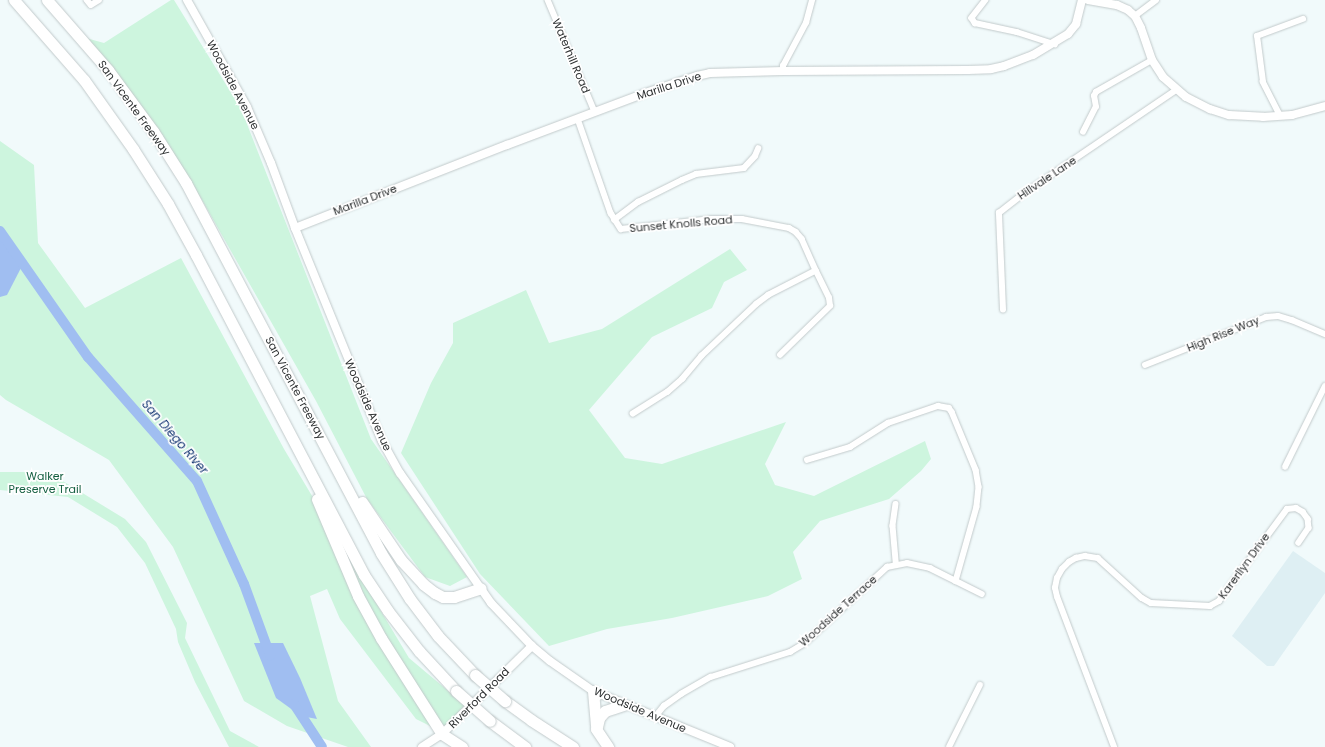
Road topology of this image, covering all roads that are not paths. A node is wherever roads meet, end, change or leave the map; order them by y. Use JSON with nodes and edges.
{"nodes":[{"id":1,"x":14,"y":0,"type":"edge"},
{"id":2,"x":47,"y":0,"type":"edge"},
{"id":3,"x":87,"y":0,"type":"edge"},
{"id":4,"x":99,"y":0,"type":"edge"},
{"id":5,"x":187,"y":0,"type":"edge"},
{"id":6,"x":548,"y":0,"type":"edge"},
{"id":7,"x":812,"y":0,"type":"edge"},
{"id":8,"x":986,"y":0,"type":"edge"},
{"id":9,"x":1082,"y":0,"type":"edge"},
{"id":10,"x":1088,"y":0,"type":"edge"},
{"id":11,"x":1156,"y":0,"type":"edge"},
{"id":12,"x":1135,"y":16,"type":"junction"},
{"id":13,"x":1303,"y":19,"type":"dead end"},
{"id":14,"x":1055,"y":44,"type":"junction"},
{"id":15,"x":1152,"y":60,"type":"junction"},
{"id":16,"x":783,"y":71,"type":"junction"},
{"id":17,"x":1176,"y":90,"type":"junction"},
{"id":18,"x":1325,"y":106,"type":"edge"},
{"id":19,"x":595,"y":112,"type":"junction"},
{"id":20,"x":1280,"y":116,"type":"junction"},
{"id":21,"x":578,"y":119,"type":"junction"},
{"id":22,"x":1083,"y":132,"type":"dead end"},
{"id":23,"x":758,"y":149,"type":"dead end"},
{"id":24,"x":614,"y":220,"type":"junction"},
{"id":25,"x":295,"y":228,"type":"junction"},
{"id":26,"x":816,"y":271,"type":"junction"},
{"id":27,"x":1003,"y":310,"type":"dead end"},
{"id":28,"x":1325,"y":334,"type":"edge"},
{"id":29,"x":780,"y":355,"type":"dead end"},
{"id":30,"x":1145,"y":365,"type":"dead end"},
{"id":31,"x":1325,"y":386,"type":"edge"},
{"id":32,"x":297,"y":393,"type":"junction"},
{"id":33,"x":633,"y":414,"type":"dead end"},
{"id":34,"x":294,"y":443,"type":"junction"},
{"id":35,"x":807,"y":460,"type":"dead end"},
{"id":36,"x":1285,"y":467,"type":"dead end"},
{"id":37,"x":896,"y":504,"type":"dead end"},
{"id":38,"x":1299,"y":543,"type":"dead end"},
{"id":39,"x":896,"y":564,"type":"junction"},
{"id":40,"x":956,"y":581,"type":"junction"},
{"id":41,"x":481,"y":588,"type":"junction"},
{"id":42,"x":982,"y":594,"type":"dead end"},
{"id":43,"x":532,"y":646,"type":"junction"},
{"id":44,"x":980,"y":685,"type":"dead end"},
{"id":45,"x":593,"y":691,"type":"junction"},
{"id":46,"x":624,"y":705,"type":"junction"},
{"id":47,"x":655,"y":717,"type":"junction"},
{"id":48,"x":596,"y":729,"type":"junction"},
{"id":49,"x":442,"y":734,"type":"junction"},
{"id":50,"x":422,"y":747,"type":"edge"},
{"id":51,"x":462,"y":747,"type":"edge"},
{"id":52,"x":525,"y":747,"type":"edge"},
{"id":53,"x":573,"y":747,"type":"edge"},
{"id":54,"x":608,"y":747,"type":"edge"},
{"id":55,"x":730,"y":747,"type":"edge"},
{"id":56,"x":949,"y":747,"type":"edge"},
{"id":57,"x":1114,"y":747,"type":"edge"}],
"edges":[{"from":1,"to":34,"type":"highway"},
{"from":2,"to":32,"type":"highway","name":"San Vicente Freeway"},
{"from":3,"to":4,"type":"street"},
{"from":5,"to":25,"type":"street","name":"Woodside Avenue"},
{"from":6,"to":19,"type":"street","name":"Waterhill Road"},
{"from":7,"to":16,"type":"street"},
{"from":8,"to":14,"type":"street"},
{"from":9,"to":14,"type":"street","name":"Marilla Drive"},
{"from":10,"to":12,"type":"street"},
{"from":11,"to":12,"type":"street"},
{"from":12,"to":15,"type":"street"},
{"from":13,"to":20,"type":"street"},
{"from":14,"to":16,"type":"street","name":"Marilla Drive"},
{"from":15,"to":17,"type":"street"},
{"from":15,"to":22,"type":"street"},
{"from":16,"to":19,"type":"street","name":"Marilla Drive"},
{"from":17,"to":20,"type":"street"},
{"from":17,"to":27,"type":"street","name":"Hillvale Lane"},
{"from":18,"to":20,"type":"street"},
{"from":19,"to":21,"type":"street","name":"Marilla Drive"},
{"from":21,"to":24,"type":"street","name":"Sunset Knolls Road"},
{"from":21,"to":25,"type":"street","name":"Marilla Drive"},
{"from":23,"to":24,"type":"street"},
{"from":24,"to":26,"type":"street","name":"Sunset Knolls Road"},
{"from":25,"to":41,"type":"street","name":"Woodside Avenue"},
{"from":26,"to":29,"type":"street"},
{"from":26,"to":33,"type":"street"},
{"from":28,"to":30,"type":"street","name":"High Rise Way"},
{"from":31,"to":36,"type":"street"},
{"from":32,"to":41,"type":"highway"},
{"from":32,"to":53,"type":"highway","name":"San Vicente Freeway","bridge":true},
{"from":34,"to":49,"type":"highway"},
{"from":34,"to":52,"type":"highway","bridge":true},
{"from":35,"to":40,"type":"street"},
{"from":37,"to":39,"type":"street"},
{"from":38,"to":57,"type":"street","name":"Karerllyn Drive"},
{"from":39,"to":40,"type":"street"},
{"from":39,"to":47,"type":"street","name":"Woodside Terrace"},
{"from":40,"to":42,"type":"street"},
{"from":41,"to":43,"type":"street","name":"Woodside Avenue"},
{"from":43,"to":45,"type":"street","name":"Woodside Avenue"},
{"from":43,"to":49,"type":"street","name":"Riverford Road"},
{"from":44,"to":56,"type":"street"},
{"from":45,"to":46,"type":"street","name":"Woodside Avenue"},
{"from":45,"to":48,"type":"highway"},
{"from":46,"to":47,"type":"street","name":"Woodside Avenue"},
{"from":46,"to":48,"type":"highway"},
{"from":47,"to":55,"type":"street","name":"Woodside Avenue"},
{"from":48,"to":54,"type":"highway"},
{"from":49,"to":50,"type":"street","name":"Riverford Road"},
{"from":49,"to":51,"type":"highway"}]}
